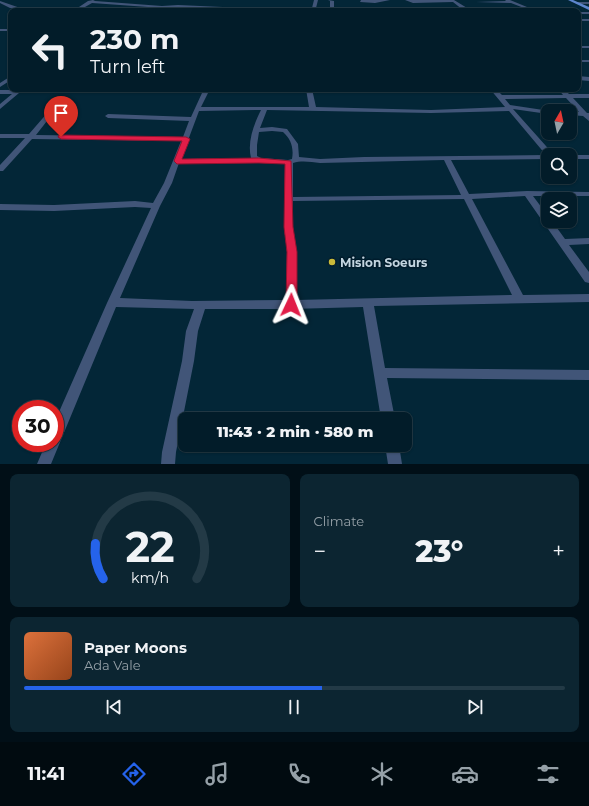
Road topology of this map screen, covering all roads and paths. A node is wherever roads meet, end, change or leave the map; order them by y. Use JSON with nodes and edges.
{"nodes":[{"id":1,"x":94,"y":0,"type":"edge"},
{"id":2,"x":388,"y":0,"type":"edge"},
{"id":3,"x":408,"y":0,"type":"edge"},
{"id":4,"x":507,"y":0,"type":"edge"},
{"id":5,"x":570,"y":0,"type":"edge"},
{"id":6,"x":361,"y":1,"type":"edge"},
{"id":7,"x":456,"y":1,"type":"edge"},
{"id":8,"x":0,"y":2,"type":"edge"},
{"id":9,"x":89,"y":2,"type":"junction"},
{"id":10,"x":162,"y":2,"type":"dead end"},
{"id":11,"x":246,"y":2,"type":"dead end"},
{"id":12,"x":478,"y":2,"type":"dead end"},
{"id":13,"x":511,"y":2,"type":"junction"},
{"id":14,"x":577,"y":3,"type":"junction"},
{"id":15,"x":589,"y":3,"type":"edge"},
{"id":16,"x":155,"y":7,"type":"junction"},
{"id":17,"x":525,"y":7,"type":"dead end"},
{"id":18,"x":15,"y":8,"type":"edge"},
{"id":19,"x":80,"y":8,"type":"edge"},
{"id":20,"x":198,"y":8,"type":"edge"},
{"id":21,"x":243,"y":8,"type":"edge"},
{"id":22,"x":589,"y":9,"type":"edge"},
{"id":23,"x":0,"y":92,"type":"edge"},
{"id":24,"x":17,"y":92,"type":"joint"},
{"id":25,"x":206,"y":92,"type":"edge"},
{"id":26,"x":310,"y":92,"type":"edge"},
{"id":27,"x":496,"y":92,"type":"edge"},
{"id":28,"x":564,"y":92,"type":"edge"},
{"id":29,"x":568,"y":96,"type":"junction"},
{"id":30,"x":589,"y":96,"type":"edge"},
{"id":31,"x":500,"y":97,"type":"junction"},
{"id":32,"x":0,"y":107,"type":"edge"},
{"id":33,"x":508,"y":108,"type":"junction"},
{"id":34,"x":265,"y":109,"type":"junction"},
{"id":35,"x":313,"y":110,"type":"junction"},
{"id":36,"x":541,"y":111,"type":"edge"},
{"id":37,"x":51,"y":112,"type":"dead end"},
{"id":38,"x":195,"y":114,"type":"junction"},
{"id":39,"x":577,"y":114,"type":"edge"},
{"id":40,"x":108,"y":116,"type":"dead end"},
{"id":41,"x":587,"y":116,"type":"edge"},
{"id":42,"x":257,"y":130,"type":"junction"},
{"id":43,"x":0,"y":136,"type":"edge"},
{"id":44,"x":31,"y":136,"type":"junction"},
{"id":45,"x":186,"y":139,"type":"junction"},
{"id":46,"x":544,"y":148,"type":"edge"},
{"id":47,"x":541,"y":157,"type":"edge"},
{"id":48,"x":577,"y":157,"type":"edge"},
{"id":49,"x":589,"y":157,"type":"edge"},
{"id":50,"x":446,"y":158,"type":"junction"},
{"id":51,"x":259,"y":160,"type":"junction"},
{"id":52,"x":177,"y":161,"type":"junction"},
{"id":53,"x":292,"y":161,"type":"junction"},
{"id":54,"x":0,"y":169,"type":"edge"},
{"id":55,"x":527,"y":193,"type":"junction"},
{"id":56,"x":589,"y":194,"type":"edge"},
{"id":57,"x":465,"y":197,"type":"junction"},
{"id":58,"x":290,"y":199,"type":"junction"},
{"id":59,"x":156,"y":206,"type":"junction"},
{"id":60,"x":0,"y":207,"type":"edge"},
{"id":61,"x":589,"y":241,"type":"edge"},
{"id":62,"x":563,"y":242,"type":"junction"},
{"id":63,"x":589,"y":279,"type":"edge"},
{"id":64,"x":519,"y":298,"type":"junction"},
{"id":65,"x":589,"y":298,"type":"edge"},
{"id":66,"x":368,"y":302,"type":"junction"},
{"id":67,"x":112,"y":303,"type":"junction"},
{"id":68,"x":201,"y":305,"type":"junction"},
{"id":69,"x":291,"y":305,"type":"junction"},
{"id":70,"x":381,"y":373,"type":"junction"},
{"id":71,"x":589,"y":375,"type":"edge"},
{"id":72,"x":387,"y":412,"type":"edge"},
{"id":73,"x":64,"y":416,"type":"edge"},
{"id":74,"x":49,"y":452,"type":"edge"},
{"id":75,"x":393,"y":452,"type":"edge"},
{"id":76,"x":44,"y":464,"type":"edge"},
{"id":77,"x":168,"y":464,"type":"edge"},
{"id":78,"x":395,"y":464,"type":"edge"}],
"edges":[{"from":1,"to":9,"type":"street"},
{"from":2,"to":6,"type":"street"},
{"from":3,"to":7,"type":"street"},
{"from":4,"to":13,"type":"street"},
{"from":5,"to":14,"type":"main road"},
{"from":8,"to":18,"type":"street"},
{"from":9,"to":16,"type":"street"},
{"from":9,"to":19,"type":"street"},
{"from":10,"to":16,"type":"street"},
{"from":11,"to":21,"type":"street"},
{"from":12,"to":13,"type":"street"},
{"from":13,"to":17,"type":"street"},
{"from":14,"to":15,"type":"street"},
{"from":14,"to":22,"type":"main road"},
{"from":16,"to":20,"type":"street"},
{"from":23,"to":24,"type":"street"},
{"from":24,"to":32,"type":"street"},
{"from":25,"to":38,"type":"street"},
{"from":26,"to":35,"type":"street"},
{"from":27,"to":31,"type":"street"},
{"from":28,"to":29,"type":"street"},
{"from":29,"to":30,"type":"street"},
{"from":29,"to":31,"type":"street"},
{"from":29,"to":41,"type":"street"},
{"from":31,"to":33,"type":"street"},
{"from":33,"to":35,"type":"street"},
{"from":33,"to":36,"type":"street"},
{"from":33,"to":46,"type":"street"},
{"from":34,"to":35,"type":"street"},
{"from":34,"to":38,"type":"street"},
{"from":34,"to":42,"type":"street"},
{"from":37,"to":44,"type":"street"},
{"from":38,"to":40,"type":"street"},
{"from":38,"to":45,"type":"street"},
{"from":39,"to":41,"type":"street"},
{"from":42,"to":51,"type":"street"},
{"from":42,"to":53,"type":"street"},
{"from":43,"to":44,"type":"street"},
{"from":44,"to":45,"type":"street"},
{"from":44,"to":54,"type":"street"},
{"from":45,"to":52,"type":"street"},
{"from":47,"to":50,"type":"street"},
{"from":48,"to":49,"type":"street"},
{"from":50,"to":53,"type":"street"},
{"from":50,"to":57,"type":"street"},
{"from":51,"to":52,"type":"street"},
{"from":51,"to":53,"type":"street"},
{"from":52,"to":59,"type":"street"},
{"from":53,"to":58,"type":"street"},
{"from":55,"to":56,"type":"street"},
{"from":55,"to":57,"type":"street"},
{"from":55,"to":62,"type":"street"},
{"from":57,"to":58,"type":"street"},
{"from":57,"to":64,"type":"street"},
{"from":58,"to":69,"type":"street"},
{"from":59,"to":60,"type":"street"},
{"from":59,"to":67,"type":"street"},
{"from":61,"to":62,"type":"street"},
{"from":62,"to":63,"type":"street"},
{"from":64,"to":65,"type":"street"},
{"from":64,"to":66,"type":"street"},
{"from":66,"to":69,"type":"street"},
{"from":66,"to":70,"type":"street"},
{"from":67,"to":68,"type":"street"},
{"from":67,"to":73,"type":"street"},
{"from":68,"to":69,"type":"street"},
{"from":68,"to":77,"type":"street"},
{"from":70,"to":71,"type":"street"},
{"from":70,"to":72,"type":"street"},
{"from":74,"to":76,"type":"street"},
{"from":75,"to":78,"type":"street"}]}
